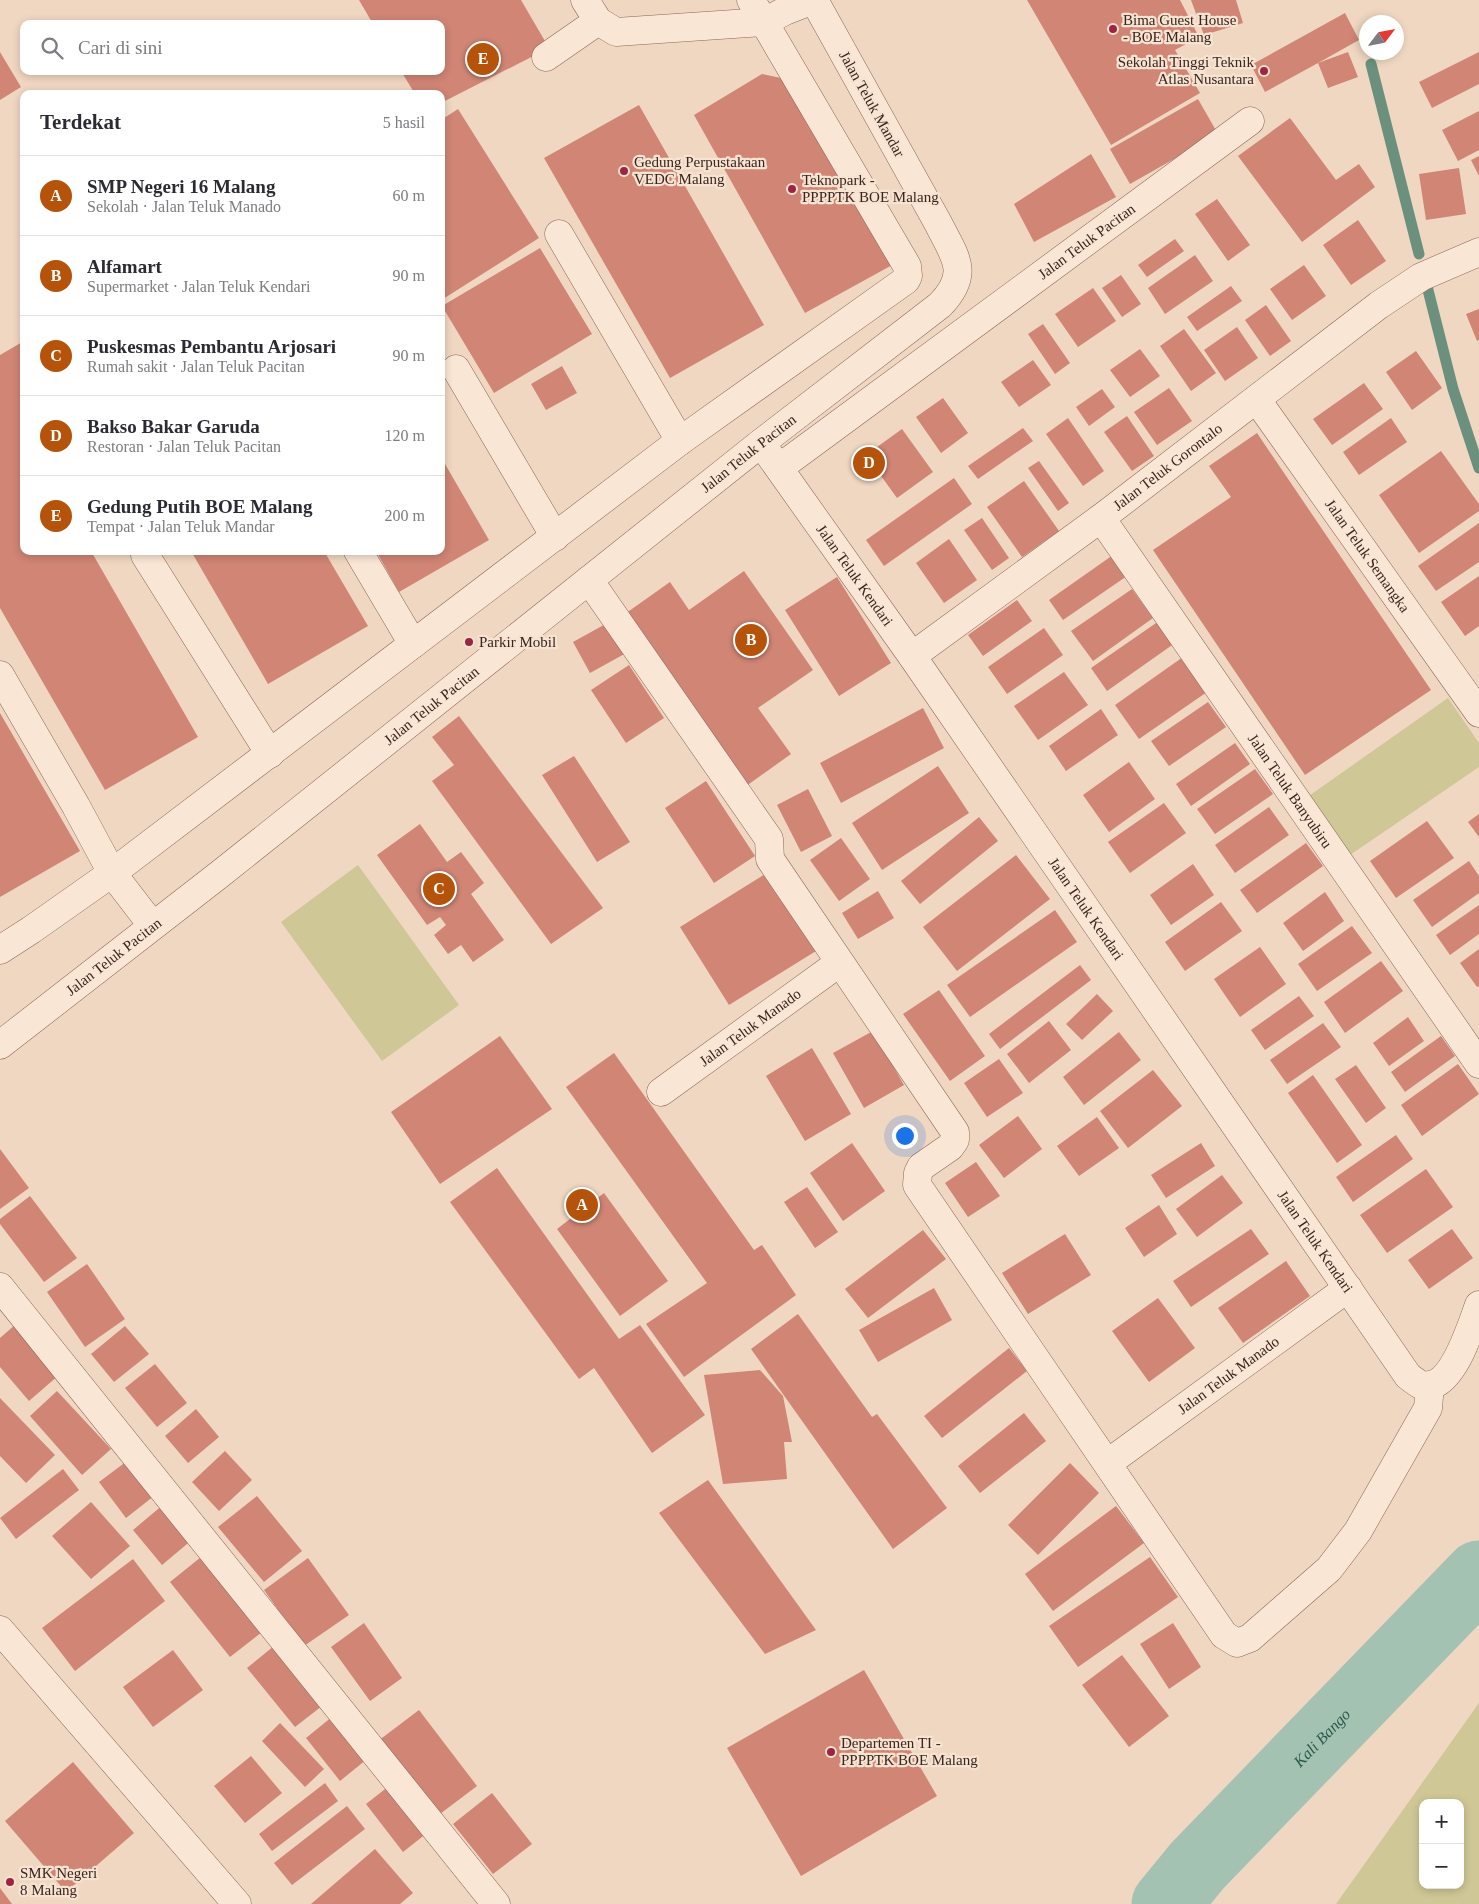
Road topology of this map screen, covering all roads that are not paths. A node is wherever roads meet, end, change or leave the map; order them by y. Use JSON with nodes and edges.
{"nodes":[{"id":1,"x":813,"y":0,"type":"edge"},
{"id":2,"x":591,"y":10,"type":"edge"},
{"id":3,"x":757,"y":11,"type":"edge"},
{"id":4,"x":546,"y":57,"type":"dead end"},
{"id":5,"x":1250,"y":121,"type":"dead end"},
{"id":6,"x":559,"y":234,"type":"dead end"},
{"id":7,"x":1479,"y":252,"type":"edge"},
{"id":8,"x":957,"y":261,"type":"joint"},
{"id":9,"x":456,"y":369,"type":"dead end"},
{"id":10,"x":1257,"y":400,"type":"junction"},
{"id":11,"x":680,"y":441,"type":"junction"},
{"id":12,"x":761,"y":443,"type":"junction"},
{"id":13,"x":779,"y":468,"type":"junction"},
{"id":14,"x":1101,"y":518,"type":"junction"},
{"id":15,"x":555,"y":537,"type":"junction"},
{"id":16,"x":145,"y":555,"type":"dead end"},
{"id":17,"x":360,"y":555,"type":"edge"},
{"id":18,"x":589,"y":580,"type":"junction"},
{"id":19,"x":413,"y":644,"type":"junction"},
{"id":20,"x":912,"y":656,"type":"junction"},
{"id":21,"x":0,"y":675,"type":"edge"},
{"id":22,"x":1479,"y":713,"type":"edge"},
{"id":23,"x":270,"y":754,"type":"junction"},
{"id":24,"x":112,"y":873,"type":"junction"},
{"id":25,"x":152,"y":925,"type":"junction"},
{"id":26,"x":0,"y":950,"type":"edge"},
{"id":27,"x":839,"y":963,"type":"junction"},
{"id":28,"x":0,"y":1045,"type":"edge"},
{"id":29,"x":1479,"y":1064,"type":"edge"},
{"id":30,"x":662,"y":1092,"type":"dead end"},
{"id":31,"x":0,"y":1287,"type":"edge"},
{"id":32,"x":1348,"y":1288,"type":"junction"},
{"id":33,"x":1479,"y":1305,"type":"edge"},
{"id":34,"x":1419,"y":1381,"type":"junction"},
{"id":35,"x":1108,"y":1463,"type":"junction"},
{"id":36,"x":0,"y":1630,"type":"edge"},
{"id":37,"x":237,"y":1904,"type":"edge"},
{"id":38,"x":496,"y":1904,"type":"edge"}],
"edges":[{"from":1,"to":3,"type":"street"},
{"from":1,"to":8,"type":"street","name":"Jalan Teluk Mandar"},
{"from":2,"to":3,"type":"street"},
{"from":2,"to":4,"type":"street"},
{"from":3,"to":11,"type":"street"},
{"from":5,"to":13,"type":"street","name":"Jalan Teluk Pacitan"},
{"from":6,"to":11,"type":"street"},
{"from":7,"to":10,"type":"street","name":"Jalan Teluk Gorontalo"},
{"from":8,"to":12,"type":"street","name":"Jalan Teluk Pacitan"},
{"from":9,"to":15,"type":"street"},
{"from":10,"to":14,"type":"street","name":"Jalan Teluk Gorontalo"},
{"from":10,"to":22,"type":"street","name":"Jalan Teluk Semangka"},
{"from":11,"to":15,"type":"street"},
{"from":12,"to":13,"type":"street","name":"Jalan Teluk Kendari"},
{"from":12,"to":18,"type":"street","name":"Jalan Teluk Pacitan"},
{"from":13,"to":20,"type":"street","name":"Jalan Teluk Kendari"},
{"from":14,"to":20,"type":"street","name":"Jalan Teluk Gorontalo"},
{"from":14,"to":29,"type":"street","name":"Jalan Teluk Banyubiru"},
{"from":15,"to":19,"type":"street"},
{"from":16,"to":23,"type":"street"},
{"from":17,"to":19,"type":"street"},
{"from":18,"to":25,"type":"street","name":"Jalan Teluk Pacitan"},
{"from":18,"to":27,"type":"street"},
{"from":19,"to":23,"type":"street"},
{"from":20,"to":32,"type":"street","name":"Jalan Teluk Kendari"},
{"from":21,"to":24,"type":"street"},
{"from":23,"to":24,"type":"street"},
{"from":24,"to":25,"type":"street"},
{"from":24,"to":26,"type":"street"},
{"from":25,"to":28,"type":"street","name":"Jalan Teluk Pacitan"},
{"from":27,"to":30,"type":"street","name":"Jalan Teluk Manado"},
{"from":27,"to":35,"type":"street"},
{"from":31,"to":38,"type":"street"},
{"from":32,"to":34,"type":"street","name":"Jalan Teluk Kendari"},
{"from":32,"to":35,"type":"street","name":"Jalan Teluk Manado"},
{"from":33,"to":34,"type":"street"},
{"from":34,"to":35,"type":"street"},
{"from":36,"to":37,"type":"street"}]}
